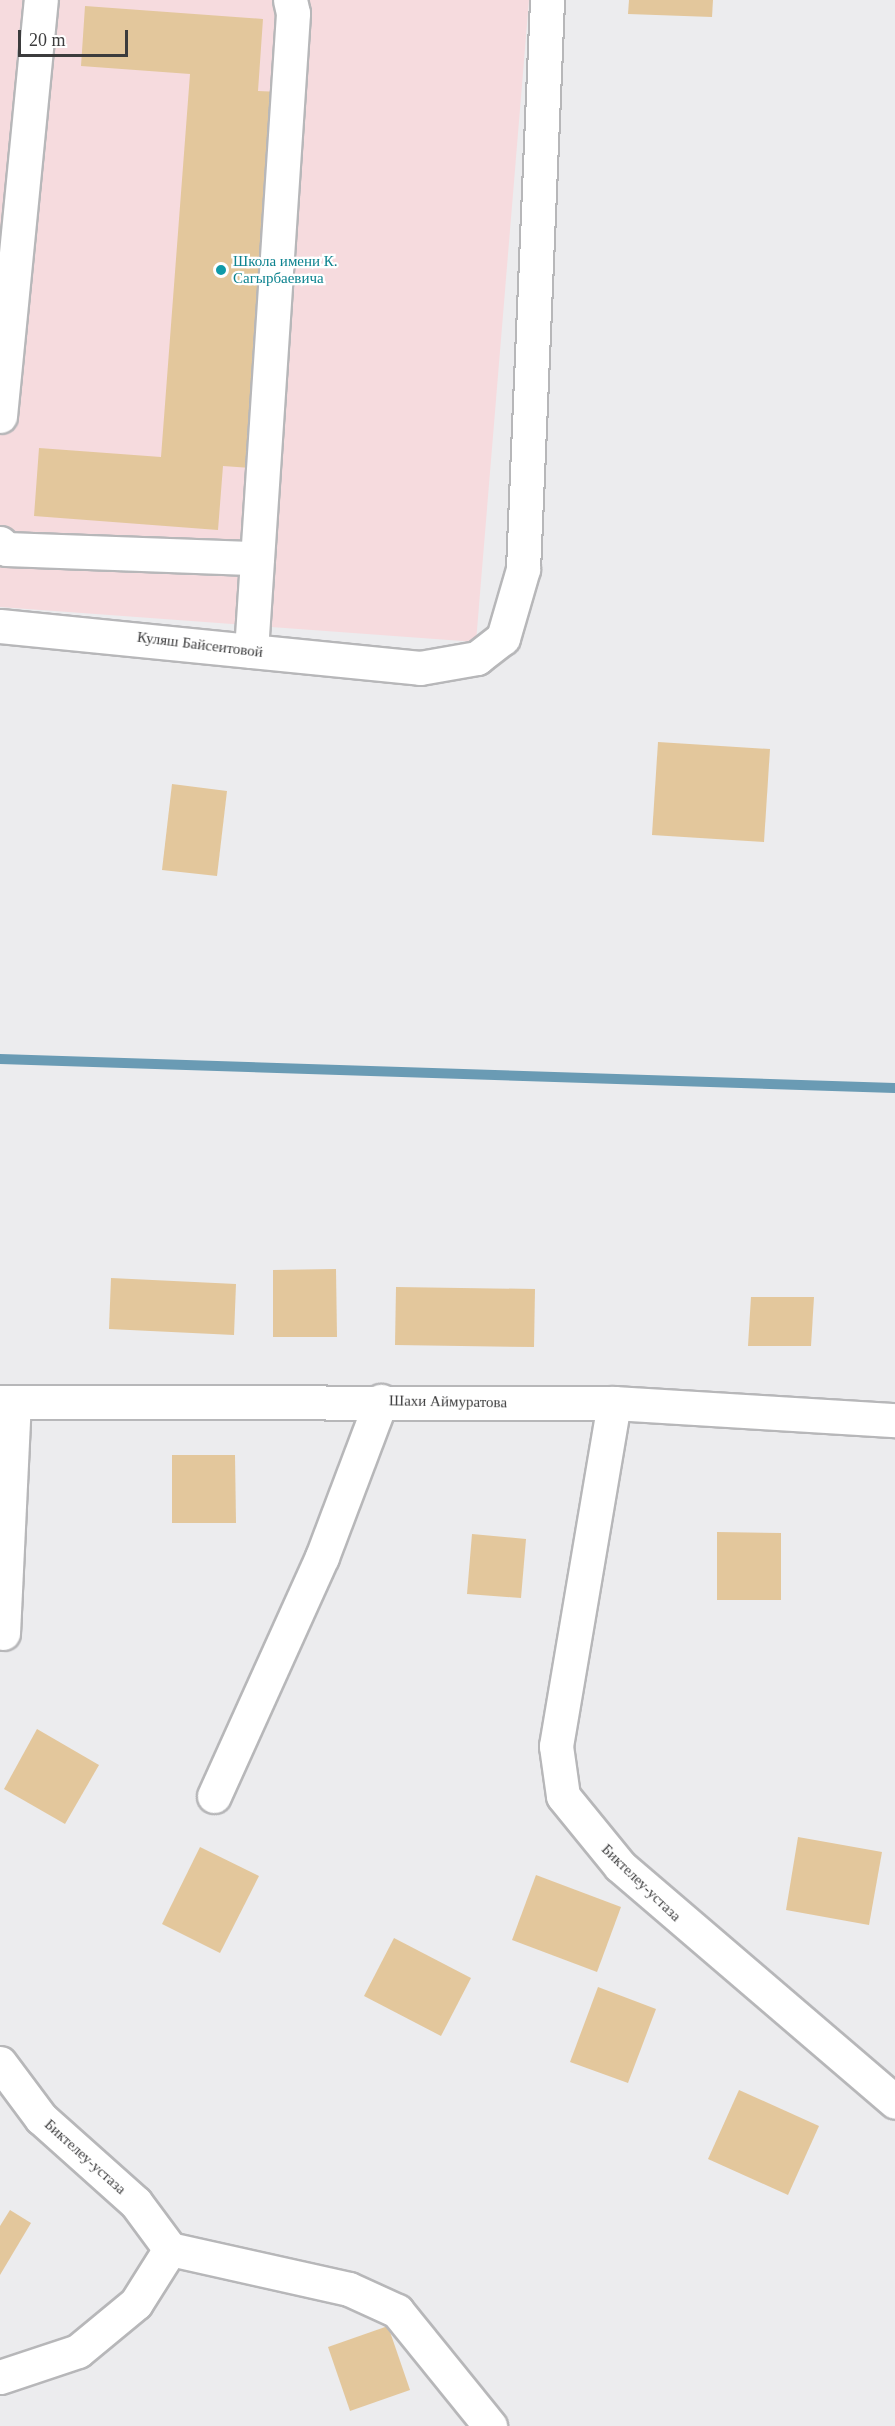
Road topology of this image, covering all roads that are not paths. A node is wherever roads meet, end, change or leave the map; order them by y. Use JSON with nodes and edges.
{"nodes":[{"id":1,"x":41,"y":0,"type":"edge"},
{"id":2,"x":290,"y":0,"type":"edge"},
{"id":3,"x":547,"y":0,"type":"edge"},
{"id":4,"x":0,"y":416,"type":"edge"},
{"id":5,"x":0,"y":543,"type":"edge"},
{"id":6,"x":257,"y":558,"type":"junction"},
{"id":7,"x":0,"y":626,"type":"edge"},
{"id":8,"x":251,"y":651,"type":"junction"},
{"id":9,"x":381,"y":1401,"type":"junction"},
{"id":10,"x":7,"y":1402,"type":"edge"},
{"id":11,"x":614,"y":1403,"type":"junction"},
{"id":12,"x":895,"y":1420,"type":"edge"},
{"id":13,"x":3,"y":1633,"type":"dead end"},
{"id":14,"x":214,"y":1796,"type":"dead end"},
{"id":15,"x":0,"y":2063,"type":"edge"},
{"id":16,"x":895,"y":2102,"type":"edge"},
{"id":17,"x":170,"y":2249,"type":"junction"},
{"id":18,"x":0,"y":2377,"type":"edge"},
{"id":19,"x":490,"y":2426,"type":"edge"}],
"edges":[{"from":1,"to":4,"type":"street"},
{"from":2,"to":6,"type":"street"},
{"from":3,"to":8,"type":"street","name":"Куляш Байсеитовой"},
{"from":5,"to":6,"type":"street"},
{"from":6,"to":8,"type":"street"},
{"from":7,"to":8,"type":"street","name":"Куляш Байсеитовой"},
{"from":9,"to":10,"type":"street","name":"Шахи Аймуратова"},
{"from":9,"to":11,"type":"street","name":"Шахи Аймуратова"},
{"from":9,"to":14,"type":"street"},
{"from":10,"to":13,"type":"street"},
{"from":11,"to":12,"type":"street","name":"Шахи Аймуратова"},
{"from":11,"to":16,"type":"street","name":"Биктелеу-устаза"},
{"from":15,"to":17,"type":"street","name":"Биктелеу-устаза"},
{"from":17,"to":18,"type":"street"},
{"from":17,"to":19,"type":"street"}]}
